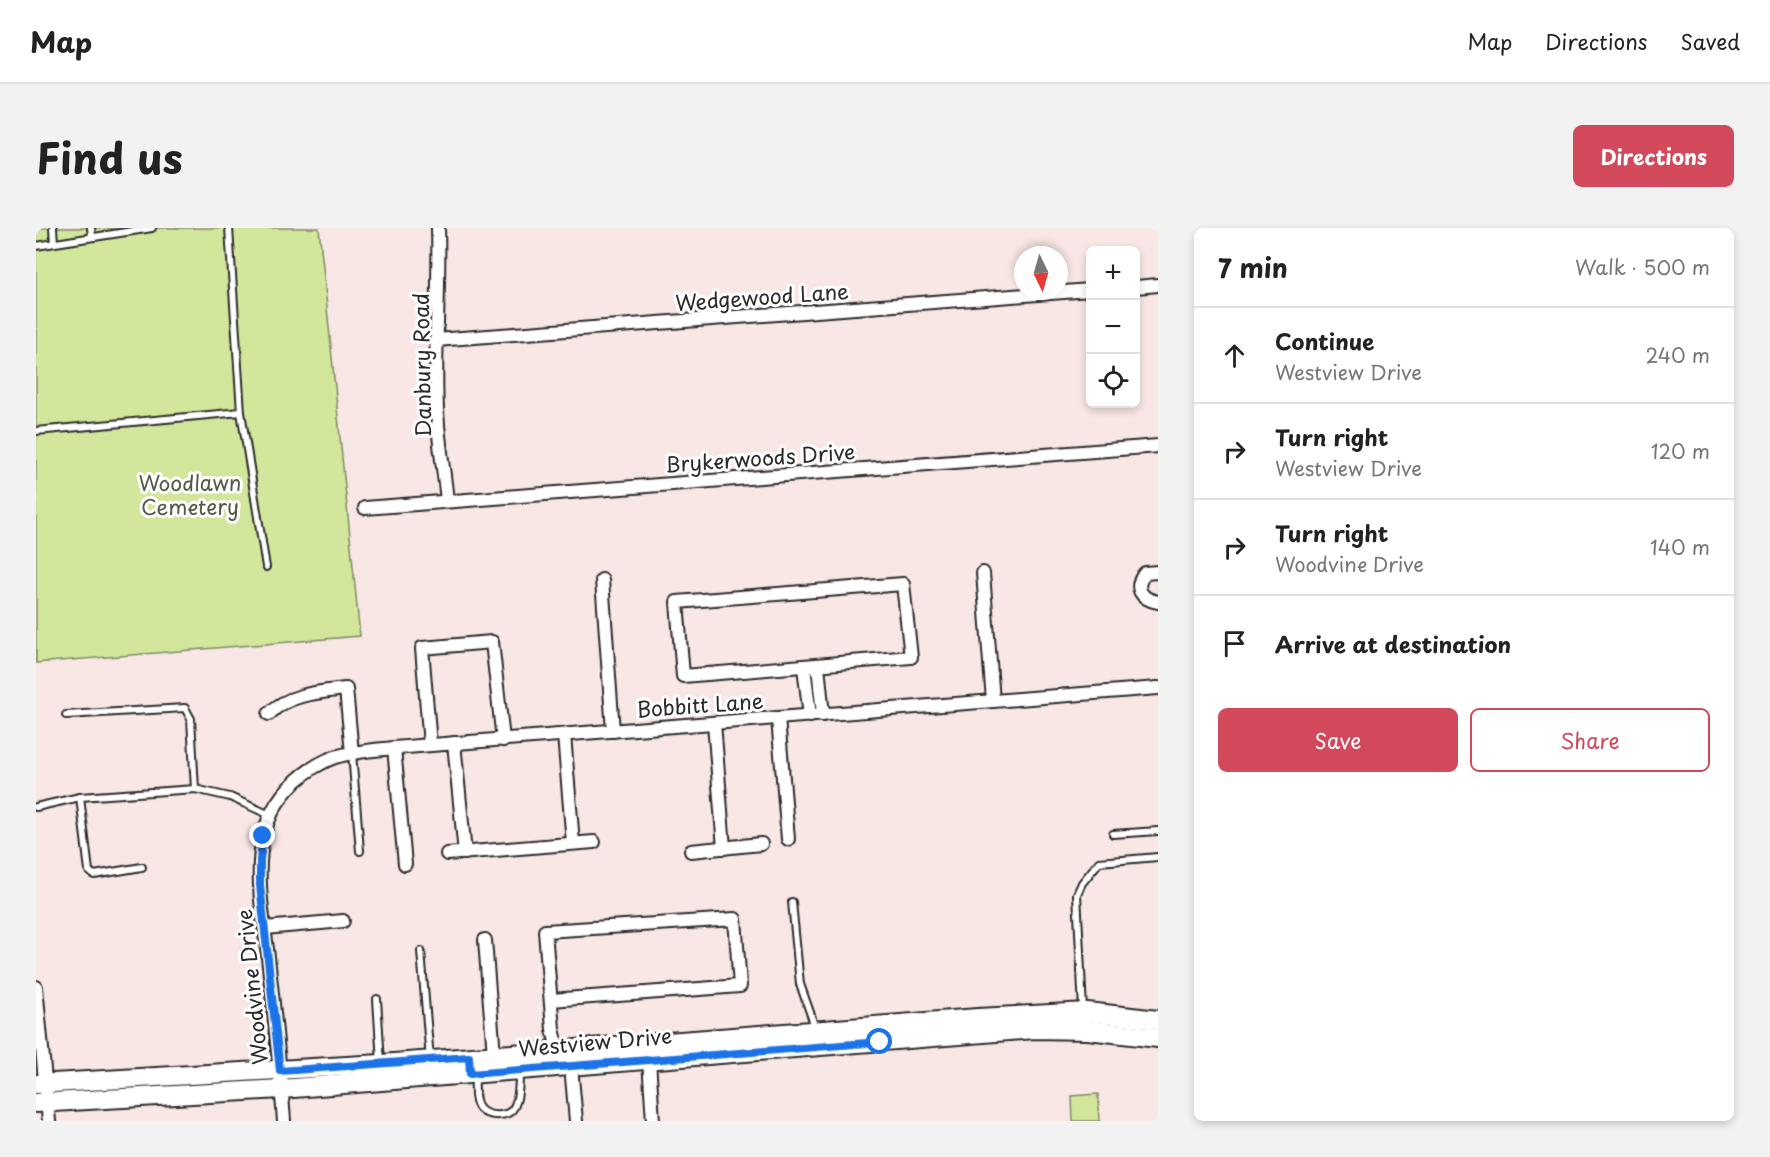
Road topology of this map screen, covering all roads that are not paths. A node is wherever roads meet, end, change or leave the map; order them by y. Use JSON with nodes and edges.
{"nodes":[{"id":1,"x":53,"y":228,"type":"edge"},
{"id":2,"x":91,"y":228,"type":"edge"},
{"id":3,"x":152,"y":228,"type":"edge"},
{"id":4,"x":229,"y":228,"type":"edge"},
{"id":5,"x":438,"y":228,"type":"edge"},
{"id":6,"x":92,"y":237,"type":"junction"},
{"id":7,"x":54,"y":243,"type":"junction"},
{"id":8,"x":36,"y":246,"type":"edge"},
{"id":9,"x":1158,"y":285,"type":"edge"},
{"id":10,"x":1140,"y":287,"type":"edge"},
{"id":11,"x":1086,"y":290,"type":"edge"},
{"id":12,"x":436,"y":340,"type":"junction"},
{"id":13,"x":241,"y":412,"type":"junction"},
{"id":14,"x":36,"y":432,"type":"edge"},
{"id":15,"x":1158,"y":446,"type":"edge"},
{"id":16,"x":447,"y":501,"type":"junction"},
{"id":17,"x":365,"y":508,"type":"dead end"},
{"id":18,"x":266,"y":567,"type":"dead end"},
{"id":19,"x":1158,"y":572,"type":"edge"},
{"id":20,"x":983,"y":573,"type":"dead end"},
{"id":21,"x":602,"y":580,"type":"dead end"},
{"id":22,"x":1158,"y":602,"type":"edge"},
{"id":23,"x":818,"y":666,"type":"junction"},
{"id":24,"x":804,"y":667,"type":"junction"},
{"id":25,"x":1158,"y":688,"type":"edge"},
{"id":26,"x":993,"y":701,"type":"junction"},
{"id":27,"x":269,"y":714,"type":"dead end"},
{"id":28,"x":66,"y":715,"type":"dead end"},
{"id":29,"x":823,"y":715,"type":"junction"},
{"id":30,"x":810,"y":716,"type":"junction"},
{"id":31,"x":778,"y":718,"type":"junction"},
{"id":32,"x":714,"y":723,"type":"junction"},
{"id":33,"x":614,"y":731,"type":"junction"},
{"id":34,"x":564,"y":735,"type":"junction"},
{"id":35,"x":503,"y":740,"type":"junction"},
{"id":36,"x":454,"y":743,"type":"junction"},
{"id":37,"x":430,"y":745,"type":"junction"},
{"id":38,"x":394,"y":748,"type":"junction"},
{"id":39,"x":352,"y":753,"type":"junction"},
{"id":40,"x":195,"y":789,"type":"junction"},
{"id":41,"x":80,"y":797,"type":"junction"},
{"id":42,"x":36,"y":807,"type":"edge"},
{"id":43,"x":270,"y":815,"type":"junction"},
{"id":44,"x":1158,"y":831,"type":"edge"},
{"id":45,"x":1113,"y":834,"type":"dead end"},
{"id":46,"x":788,"y":839,"type":"dead end"},
{"id":47,"x":594,"y":842,"type":"dead end"},
{"id":48,"x":573,"y":843,"type":"junction"},
{"id":49,"x":760,"y":844,"type":"dead end"},
{"id":50,"x":724,"y":848,"type":"junction"},
{"id":51,"x":360,"y":851,"type":"dead end"},
{"id":52,"x":691,"y":851,"type":"dead end"},
{"id":53,"x":465,"y":853,"type":"junction"},
{"id":54,"x":447,"y":854,"type":"dead end"},
{"id":55,"x":1158,"y":856,"type":"edge"},
{"id":56,"x":405,"y":864,"type":"dead end"},
{"id":57,"x":142,"y":867,"type":"dead end"},
{"id":58,"x":792,"y":902,"type":"dead end"},
{"id":59,"x":343,"y":921,"type":"dead end"},
{"id":60,"x":265,"y":928,"type":"junction"},
{"id":61,"x":485,"y":940,"type":"dead end"},
{"id":62,"x":421,"y":951,"type":"dead end"},
{"id":63,"x":36,"y":987,"type":"edge"},
{"id":64,"x":377,"y":999,"type":"dead end"},
{"id":65,"x":551,"y":1000,"type":"junction"},
{"id":66,"x":1086,"y":1018,"type":"junction"},
{"id":67,"x":1146,"y":1024,"type":"edge"},
{"id":68,"x":814,"y":1030,"type":"junction"},
{"id":69,"x":879,"y":1033,"type":"junction"},
{"id":70,"x":1158,"y":1038,"type":"edge"},
{"id":71,"x":676,"y":1049,"type":"junction"},
{"id":72,"x":558,"y":1050,"type":"junction"},
{"id":73,"x":494,"y":1055,"type":"junction"},
{"id":74,"x":430,"y":1060,"type":"junction"},
{"id":75,"x":649,"y":1060,"type":"junction"},
{"id":76,"x":381,"y":1064,"type":"junction"},
{"id":77,"x":571,"y":1066,"type":"junction"},
{"id":78,"x":471,"y":1068,"type":"junction"},
{"id":79,"x":520,"y":1070,"type":"junction"},
{"id":80,"x":281,"y":1080,"type":"junction"},
{"id":81,"x":41,"y":1093,"type":"edge"},
{"id":82,"x":49,"y":1121,"type":"edge"},
{"id":83,"x":284,"y":1121,"type":"edge"},
{"id":84,"x":576,"y":1121,"type":"edge"},
{"id":85,"x":653,"y":1121,"type":"edge"}],
"edges":[{"from":1,"to":7,"type":"lane"},
{"from":2,"to":6,"type":"lane"},
{"from":3,"to":6,"type":"lane"},
{"from":4,"to":13,"type":"lane"},
{"from":5,"to":12,"type":"street","name":"Danbury Road"},
{"from":6,"to":7,"type":"lane"},
{"from":7,"to":8,"type":"lane"},
{"from":9,"to":10,"type":"street"},
{"from":11,"to":12,"type":"street","name":"Wedgewood Lane"},
{"from":12,"to":16,"type":"street","name":"Danbury Road"},
{"from":13,"to":14,"type":"lane"},
{"from":13,"to":18,"type":"lane"},
{"from":15,"to":16,"type":"street","name":"Brykerwoods Drive"},
{"from":16,"to":17,"type":"street","name":"Brykerwoods Drive"},
{"from":19,"to":22,"type":"street"},
{"from":20,"to":26,"type":"street"},
{"from":21,"to":33,"type":"street"},
{"from":23,"to":24,"type":"street"},
{"from":23,"to":24,"type":"street"},
{"from":23,"to":29,"type":"street"},
{"from":24,"to":30,"type":"street"},
{"from":25,"to":26,"type":"street","name":"Bobbitt Lane"},
{"from":26,"to":29,"type":"street","name":"Bobbitt Lane"},
{"from":27,"to":39,"type":"street"},
{"from":28,"to":40,"type":"lane"},
{"from":29,"to":30,"type":"street","name":"Bobbitt Lane"},
{"from":30,"to":31,"type":"street","name":"Bobbitt Lane"},
{"from":31,"to":32,"type":"street","name":"Bobbitt Lane"},
{"from":31,"to":46,"type":"street"},
{"from":32,"to":33,"type":"street","name":"Bobbitt Lane"},
{"from":32,"to":50,"type":"street"},
{"from":33,"to":34,"type":"street","name":"Bobbitt Lane"},
{"from":34,"to":35,"type":"street","name":"Bobbitt Lane"},
{"from":34,"to":48,"type":"street"},
{"from":35,"to":36,"type":"street","name":"Bobbitt Lane"},
{"from":35,"to":37,"type":"street"},
{"from":36,"to":37,"type":"street","name":"Bobbitt Lane"},
{"from":36,"to":53,"type":"street"},
{"from":37,"to":38,"type":"street","name":"Bobbitt Lane"},
{"from":38,"to":39,"type":"street","name":"Bobbitt Lane"},
{"from":38,"to":56,"type":"street"},
{"from":39,"to":43,"type":"street","name":"Bobbitt Lane"},
{"from":39,"to":51,"type":"lane"},
{"from":40,"to":41,"type":"lane"},
{"from":40,"to":43,"type":"lane"},
{"from":41,"to":42,"type":"lane"},
{"from":41,"to":57,"type":"lane"},
{"from":43,"to":60,"type":"street","name":"Woodvine Drive"},
{"from":44,"to":45,"type":"lane"},
{"from":47,"to":48,"type":"street"},
{"from":48,"to":53,"type":"street"},
{"from":49,"to":50,"type":"street"},
{"from":50,"to":52,"type":"street"},
{"from":53,"to":54,"type":"street"},
{"from":55,"to":66,"type":"lane"},
{"from":58,"to":68,"type":"lane"},
{"from":59,"to":60,"type":"street"},
{"from":60,"to":80,"type":"street","name":"Woodvine Drive"},
{"from":61,"to":73,"type":"street"},
{"from":62,"to":74,"type":"lane"},
{"from":63,"to":81,"type":"street"},
{"from":64,"to":76,"type":"lane"},
{"from":65,"to":65,"type":"street"},
{"from":65,"to":72,"type":"street"},
{"from":66,"to":67,"type":"main road","name":"Westview Drive"},
{"from":66,"to":69,"type":"main road","name":"Westview Drive"},
{"from":67,"to":70,"type":"main road","name":"Westview Drive"},
{"from":68,"to":69,"type":"main road","name":"Westview Drive"},
{"from":68,"to":71,"type":"main road","name":"Westview Drive"},
{"from":69,"to":71,"type":"main road","name":"Westview Drive"},
{"from":71,"to":72,"type":"main road","name":"Westview Drive"},
{"from":71,"to":75,"type":"main road","name":"Westview Drive"},
{"from":72,"to":73,"type":"main road","name":"Westview Drive"},
{"from":73,"to":78,"type":"main road","name":"Westview Drive"},
{"from":74,"to":76,"type":"main road","name":"Westview Drive"},
{"from":74,"to":78,"type":"main road","name":"Westview Drive"},
{"from":75,"to":77,"type":"main road","name":"Westview Drive"},
{"from":75,"to":85,"type":"street"},
{"from":76,"to":80,"type":"main road","name":"Westview Drive"},
{"from":77,"to":79,"type":"main road","name":"Westview Drive"},
{"from":77,"to":84,"type":"street"},
{"from":78,"to":79,"type":"main road","name":"Westview Drive"},
{"from":78,"to":79,"type":"lane"},
{"from":78,"to":80,"type":"main road","name":"Westview Drive"},
{"from":80,"to":81,"type":"main road","name":"Westview Drive"},
{"from":80,"to":83,"type":"street","name":"Woodvine Drive"},
{"from":81,"to":82,"type":"street"}]}
